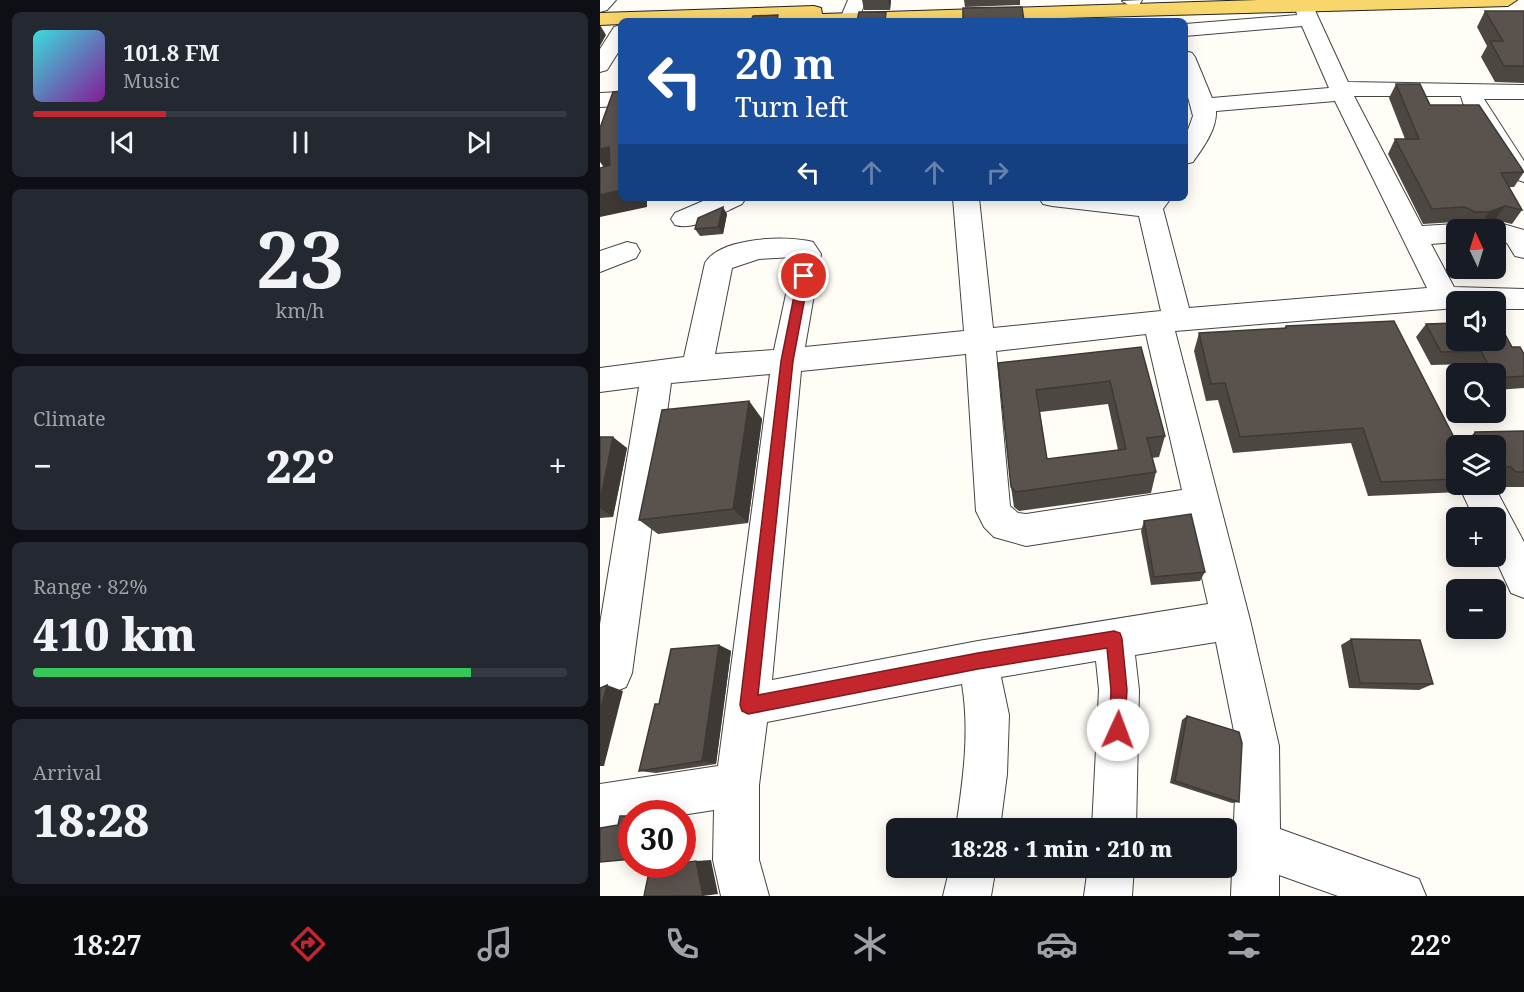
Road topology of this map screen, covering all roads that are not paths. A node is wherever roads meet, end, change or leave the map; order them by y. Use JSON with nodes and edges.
{"nodes":[{"id":1,"x":607,"y":0,"type":"edge"},
{"id":2,"x":1170,"y":0,"type":"edge"},
{"id":3,"x":1508,"y":0,"type":"edge"},
{"id":4,"x":1121,"y":2,"type":"edge"},
{"id":5,"x":600,"y":6,"type":"edge"},
{"id":6,"x":1304,"y":8,"type":"edge"},
{"id":7,"x":853,"y":10,"type":"edge"},
{"id":8,"x":618,"y":18,"type":"edge"},
{"id":9,"x":628,"y":18,"type":"edge"},
{"id":10,"x":809,"y":18,"type":"edge"},
{"id":11,"x":894,"y":18,"type":"edge"},
{"id":12,"x":912,"y":18,"type":"edge"},
{"id":13,"x":600,"y":19,"type":"edge"},
{"id":14,"x":618,"y":26,"type":"edge"},
{"id":15,"x":600,"y":27,"type":"edge"},
{"id":16,"x":1188,"y":29,"type":"edge"},
{"id":17,"x":618,"y":36,"type":"edge"},
{"id":18,"x":600,"y":66,"type":"edge"},
{"id":19,"x":1188,"y":70,"type":"edge"},
{"id":20,"x":1340,"y":92,"type":"junction"},
{"id":21,"x":1479,"y":92,"type":"junction"},
{"id":22,"x":1524,"y":92,"type":"edge"},
{"id":23,"x":618,"y":99,"type":"edge"},
{"id":24,"x":600,"y":100,"type":"edge"},
{"id":25,"x":1205,"y":105,"type":"junction"},
{"id":26,"x":1188,"y":152,"type":"edge"},
{"id":27,"x":1524,"y":174,"type":"edge"},
{"id":28,"x":726,"y":201,"type":"edge"},
{"id":29,"x":966,"y":201,"type":"edge"},
{"id":30,"x":1103,"y":201,"type":"edge"},
{"id":31,"x":1154,"y":204,"type":"edge"},
{"id":32,"x":684,"y":219,"type":"dead end"},
{"id":33,"x":1446,"y":234,"type":"edge"},
{"id":34,"x":1506,"y":234,"type":"edge"},
{"id":35,"x":1415,"y":236,"type":"junction"},
{"id":36,"x":1524,"y":249,"type":"edge"},
{"id":37,"x":627,"y":251,"type":"dead end"},
{"id":38,"x":600,"y":262,"type":"edge"},
{"id":39,"x":1444,"y":297,"type":"junction"},
{"id":40,"x":1381,"y":303,"type":"junction"},
{"id":41,"x":1521,"y":305,"type":"edge"},
{"id":42,"x":1168,"y":321,"type":"junction"},
{"id":43,"x":1397,"y":334,"type":"edge"},
{"id":44,"x":980,"y":342,"type":"junction"},
{"id":45,"x":787,"y":361,"type":"junction"},
{"id":46,"x":698,"y":367,"type":"junction"},
{"id":47,"x":657,"y":372,"type":"junction"},
{"id":48,"x":600,"y":380,"type":"edge"},
{"id":49,"x":1203,"y":503,"type":"junction"},
{"id":50,"x":1506,"y":545,"type":"edge"},
{"id":51,"x":1524,"y":580,"type":"edge"},
{"id":52,"x":1231,"y":620,"type":"junction"},
{"id":53,"x":1114,"y":639,"type":"junction"},
{"id":54,"x":978,"y":661,"type":"junction"},
{"id":55,"x":612,"y":673,"type":"dead end"},
{"id":56,"x":748,"y":705,"type":"junction"},
{"id":57,"x":737,"y":785,"type":"junction"},
{"id":58,"x":600,"y":806,"type":"edge"},
{"id":59,"x":979,"y":818,"type":"edge"},
{"id":60,"x":1114,"y":818,"type":"edge"},
{"id":61,"x":1258,"y":844,"type":"junction"},
{"id":62,"x":971,"y":878,"type":"edge"},
{"id":63,"x":1110,"y":878,"type":"edge"},
{"id":64,"x":745,"y":896,"type":"edge"},
{"id":65,"x":968,"y":896,"type":"edge"},
{"id":66,"x":1108,"y":896,"type":"edge"},
{"id":67,"x":1255,"y":896,"type":"edge"},
{"id":68,"x":1402,"y":896,"type":"edge"}],
"edges":[{"from":1,"to":5,"type":"street"},
{"from":2,"to":4,"type":"main road"},
{"from":3,"to":6,"type":"main road"},
{"from":4,"to":6,"type":"main road"},
{"from":4,"to":7,"type":"main road"},
{"from":4,"to":12,"type":"main road"},
{"from":6,"to":16,"type":"street"},
{"from":6,"to":20,"type":"street"},
{"from":7,"to":9,"type":"main road"},
{"from":7,"to":10,"type":"main road"},
{"from":7,"to":11,"type":"main road"},
{"from":8,"to":13,"type":"main road"},
{"from":14,"to":15,"type":"main road"},
{"from":17,"to":18,"type":"street"},
{"from":19,"to":25,"type":"street"},
{"from":20,"to":21,"type":"street"},
{"from":20,"to":25,"type":"street"},
{"from":20,"to":35,"type":"street"},
{"from":21,"to":22,"type":"street"},
{"from":21,"to":27,"type":"street"},
{"from":23,"to":24,"type":"street"},
{"from":25,"to":26,"type":"street"},
{"from":28,"to":32,"type":"street"},
{"from":29,"to":44,"type":"street"},
{"from":30,"to":31,"type":"street"},
{"from":31,"to":42,"type":"street"},
{"from":33,"to":35,"type":"street"},
{"from":34,"to":36,"type":"street"},
{"from":35,"to":39,"type":"street"},
{"from":37,"to":38,"type":"street"},
{"from":39,"to":40,"type":"street"},
{"from":39,"to":41,"type":"street"},
{"from":40,"to":42,"type":"street"},
{"from":40,"to":43,"type":"street"},
{"from":42,"to":44,"type":"street"},
{"from":42,"to":49,"type":"street"},
{"from":44,"to":45,"type":"street"},
{"from":44,"to":49,"type":"street"},
{"from":45,"to":46,"type":"street"},
{"from":45,"to":46,"type":"street"},
{"from":45,"to":56,"type":"street"},
{"from":46,"to":47,"type":"street"},
{"from":47,"to":48,"type":"street"},
{"from":47,"to":55,"type":"street"},
{"from":49,"to":52,"type":"street"},
{"from":50,"to":51,"type":"street"},
{"from":52,"to":53,"type":"street"},
{"from":52,"to":61,"type":"street"},
{"from":53,"to":54,"type":"street"},
{"from":53,"to":60,"type":"street"},
{"from":54,"to":56,"type":"street"},
{"from":54,"to":59,"type":"street"},
{"from":56,"to":57,"type":"street"},
{"from":57,"to":58,"type":"street"},
{"from":57,"to":64,"type":"street"},
{"from":61,"to":67,"type":"street"},
{"from":61,"to":68,"type":"street"},
{"from":62,"to":65,"type":"street"},
{"from":63,"to":66,"type":"street"}]}
